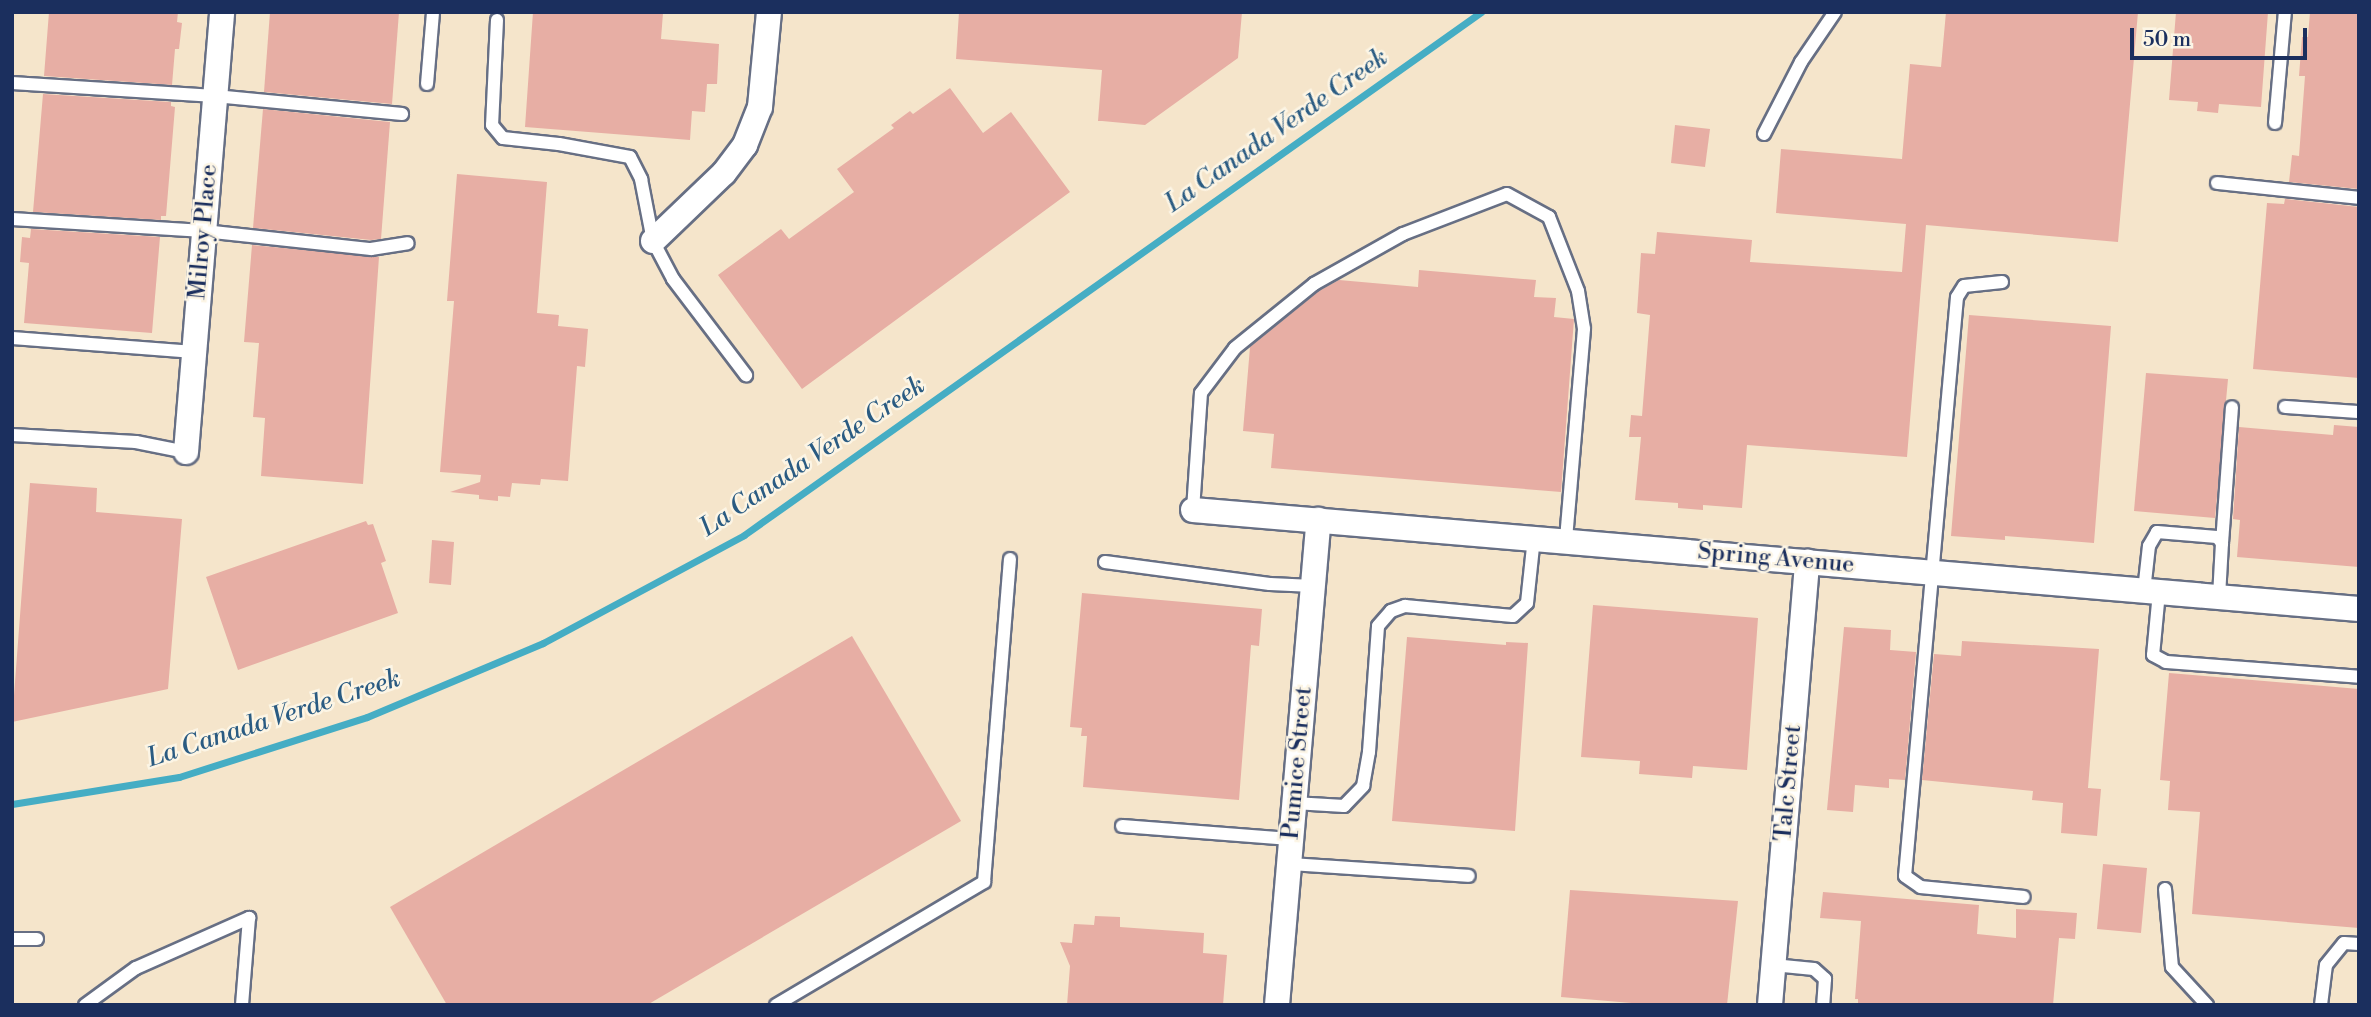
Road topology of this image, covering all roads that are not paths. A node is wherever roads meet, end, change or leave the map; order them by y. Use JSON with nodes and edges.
{"nodes":[{"id":1,"x":222,"y":12,"type":"edge"},
{"id":2,"x":433,"y":12,"type":"edge"},
{"id":3,"x":769,"y":12,"type":"edge"},
{"id":4,"x":1835,"y":12,"type":"edge"},
{"id":5,"x":2285,"y":12,"type":"edge"},
{"id":6,"x":497,"y":20,"type":"dead end"},
{"id":7,"x":12,"y":83,"type":"edge"},
{"id":8,"x":427,"y":84,"type":"dead end"},
{"id":9,"x":215,"y":96,"type":"junction"},
{"id":10,"x":402,"y":114,"type":"dead end"},
{"id":11,"x":2275,"y":123,"type":"dead end"},
{"id":12,"x":1764,"y":134,"type":"dead end"},
{"id":13,"x":2217,"y":183,"type":"dead end"},
{"id":14,"x":2359,"y":198,"type":"edge"},
{"id":15,"x":12,"y":219,"type":"edge"},
{"id":16,"x":204,"y":231,"type":"junction"},
{"id":17,"x":653,"y":242,"type":"junction"},
{"id":18,"x":408,"y":243,"type":"dead end"},
{"id":19,"x":2001,"y":282,"type":"dead end"},
{"id":20,"x":12,"y":338,"type":"edge"},
{"id":21,"x":194,"y":352,"type":"junction"},
{"id":22,"x":746,"y":375,"type":"dead end"},
{"id":23,"x":2232,"y":407,"type":"dead end"},
{"id":24,"x":2284,"y":407,"type":"dead end"},
{"id":25,"x":2359,"y":412,"type":"edge"},
{"id":26,"x":12,"y":435,"type":"edge"},
{"id":27,"x":186,"y":452,"type":"joint"},
{"id":28,"x":1193,"y":510,"type":"joint"},
{"id":29,"x":1319,"y":520,"type":"junction"},
{"id":30,"x":1534,"y":538,"type":"junction"},
{"id":31,"x":1566,"y":541,"type":"junction"},
{"id":32,"x":2222,"y":543,"type":"junction"},
{"id":33,"x":1010,"y":559,"type":"dead end"},
{"id":34,"x":1105,"y":562,"type":"dead end"},
{"id":35,"x":1807,"y":562,"type":"junction"},
{"id":36,"x":1933,"y":572,"type":"junction"},
{"id":37,"x":1313,"y":586,"type":"junction"},
{"id":38,"x":2151,"y":591,"type":"junction"},
{"id":39,"x":2218,"y":597,"type":"junction"},
{"id":40,"x":2359,"y":609,"type":"edge"},
{"id":41,"x":2359,"y":677,"type":"edge"},
{"id":42,"x":1294,"y":803,"type":"junction"},
{"id":43,"x":1122,"y":826,"type":"dead end"},
{"id":44,"x":1291,"y":839,"type":"junction"},
{"id":45,"x":1289,"y":864,"type":"junction"},
{"id":46,"x":1469,"y":876,"type":"dead end"},
{"id":47,"x":2165,"y":889,"type":"dead end"},
{"id":48,"x":2025,"y":897,"type":"dead end"},
{"id":49,"x":12,"y":939,"type":"edge"},
{"id":50,"x":37,"y":939,"type":"dead end"},
{"id":51,"x":2359,"y":944,"type":"edge"},
{"id":52,"x":1773,"y":965,"type":"junction"},
{"id":53,"x":85,"y":1005,"type":"edge"},
{"id":54,"x":243,"y":1005,"type":"edge"},
{"id":55,"x":776,"y":1005,"type":"edge"},
{"id":56,"x":1277,"y":1005,"type":"edge"},
{"id":57,"x":1770,"y":1005,"type":"edge"},
{"id":58,"x":1823,"y":1005,"type":"edge"},
{"id":59,"x":2207,"y":1005,"type":"edge"},
{"id":60,"x":2322,"y":1005,"type":"edge"}],
"edges":[{"from":1,"to":9,"type":"street","name":"Milroy Place"},
{"from":2,"to":8,"type":"lane"},
{"from":3,"to":17,"type":"street"},
{"from":4,"to":12,"type":"lane"},
{"from":5,"to":11,"type":"lane"},
{"from":6,"to":17,"type":"lane"},
{"from":7,"to":9,"type":"lane"},
{"from":9,"to":10,"type":"lane"},
{"from":9,"to":16,"type":"street","name":"Milroy Place"},
{"from":13,"to":14,"type":"lane"},
{"from":15,"to":16,"type":"lane"},
{"from":16,"to":18,"type":"lane"},
{"from":16,"to":21,"type":"street","name":"Milroy Place"},
{"from":17,"to":22,"type":"lane"},
{"from":19,"to":36,"type":"lane"},
{"from":20,"to":21,"type":"lane"},
{"from":21,"to":27,"type":"street","name":"Milroy Place"},
{"from":23,"to":32,"type":"lane"},
{"from":24,"to":25,"type":"lane"},
{"from":26,"to":27,"type":"lane"},
{"from":28,"to":29,"type":"street","name":"Spring Avenue"},
{"from":28,"to":31,"type":"lane"},
{"from":29,"to":30,"type":"street","name":"Spring Avenue"},
{"from":29,"to":37,"type":"street","name":"Pumice Street"},
{"from":30,"to":31,"type":"street","name":"Spring Avenue"},
{"from":30,"to":42,"type":"lane"},
{"from":31,"to":35,"type":"street","name":"Spring Avenue"},
{"from":32,"to":38,"type":"lane"},
{"from":32,"to":39,"type":"lane"},
{"from":33,"to":55,"type":"lane"},
{"from":34,"to":37,"type":"lane"},
{"from":35,"to":36,"type":"street","name":"Spring Avenue"},
{"from":35,"to":52,"type":"street","name":"Talc Street"},
{"from":36,"to":38,"type":"street","name":"Spring Avenue"},
{"from":36,"to":48,"type":"lane"},
{"from":37,"to":42,"type":"street","name":"Pumice Street"},
{"from":38,"to":39,"type":"street","name":"Spring Avenue"},
{"from":38,"to":41,"type":"lane"},
{"from":39,"to":40,"type":"street","name":"Spring Avenue"},
{"from":42,"to":44,"type":"street","name":"Pumice Street"},
{"from":43,"to":44,"type":"lane"},
{"from":44,"to":45,"type":"street","name":"Pumice Street"},
{"from":45,"to":46,"type":"lane"},
{"from":45,"to":56,"type":"street","name":"Pumice Street"},
{"from":47,"to":59,"type":"lane"},
{"from":49,"to":50,"type":"lane"},
{"from":51,"to":60,"type":"lane"},
{"from":52,"to":57,"type":"street","name":"Talc Street"},
{"from":52,"to":58,"type":"lane"},
{"from":53,"to":54,"type":"lane"}]}
